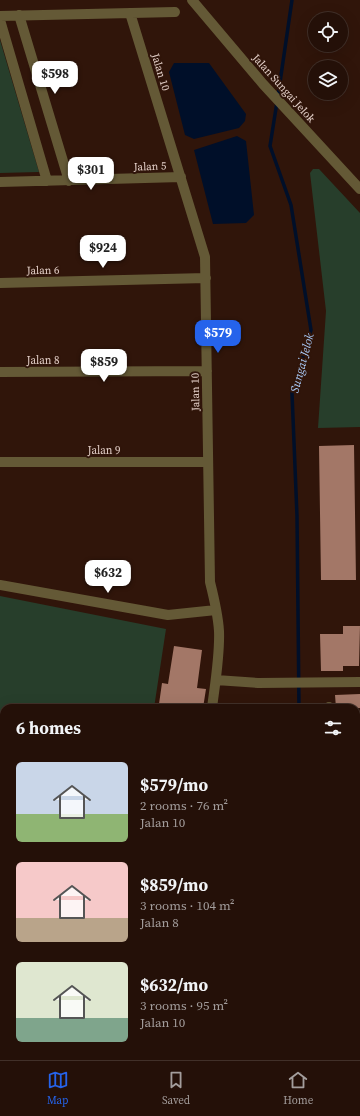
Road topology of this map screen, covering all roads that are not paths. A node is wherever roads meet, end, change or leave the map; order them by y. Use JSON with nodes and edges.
{"nodes":[{"id":1,"x":192,"y":0,"type":"edge"},
{"id":2,"x":175,"y":12,"type":"dead end"},
{"id":3,"x":130,"y":13,"type":"junction"},
{"id":4,"x":19,"y":15,"type":"junction"},
{"id":5,"x":0,"y":16,"type":"edge"},
{"id":6,"x":0,"y":20,"type":"edge"},
{"id":7,"x":181,"y":178,"type":"junction"},
{"id":8,"x":69,"y":180,"type":"junction"},
{"id":9,"x":47,"y":181,"type":"junction"},
{"id":10,"x":0,"y":182,"type":"edge"},
{"id":11,"x":360,"y":189,"type":"edge"},
{"id":12,"x":206,"y":278,"type":"junction"},
{"id":13,"x":0,"y":283,"type":"edge"},
{"id":14,"x":207,"y":371,"type":"junction"},
{"id":15,"x":0,"y":372,"type":"edge"},
{"id":16,"x":0,"y":462,"type":"edge"},
{"id":17,"x":208,"y":462,"type":"junction"},
{"id":18,"x":0,"y":585,"type":"edge"},
{"id":19,"x":216,"y":610,"type":"junction"},
{"id":20,"x":216,"y":680,"type":"junction"},
{"id":21,"x":360,"y":682,"type":"edge"},
{"id":22,"x":213,"y":704,"type":"edge"}],
"edges":[{"from":1,"to":11,"type":"street","name":"Jalan Sungai Jelok"},
{"from":2,"to":3,"type":"street"},
{"from":3,"to":4,"type":"street"},
{"from":3,"to":7,"type":"street","name":"Jalan 10"},
{"from":4,"to":5,"type":"street"},
{"from":4,"to":8,"type":"street"},
{"from":6,"to":9,"type":"street"},
{"from":7,"to":8,"type":"street","name":"Jalan 5"},
{"from":7,"to":12,"type":"street","name":"Jalan 10"},
{"from":8,"to":9,"type":"street","name":"Jalan 5"},
{"from":9,"to":10,"type":"street","name":"Jalan 5"},
{"from":12,"to":13,"type":"street","name":"Jalan 6"},
{"from":12,"to":14,"type":"street","name":"Jalan 10"},
{"from":14,"to":15,"type":"street","name":"Jalan 8"},
{"from":14,"to":17,"type":"street","name":"Jalan 10"},
{"from":16,"to":17,"type":"street","name":"Jalan 9"},
{"from":17,"to":19,"type":"street","name":"Jalan 10"},
{"from":18,"to":19,"type":"street"},
{"from":19,"to":20,"type":"street","name":"Jalan 10"},
{"from":20,"to":21,"type":"street"},
{"from":20,"to":22,"type":"street","name":"Jalan 10"}]}
